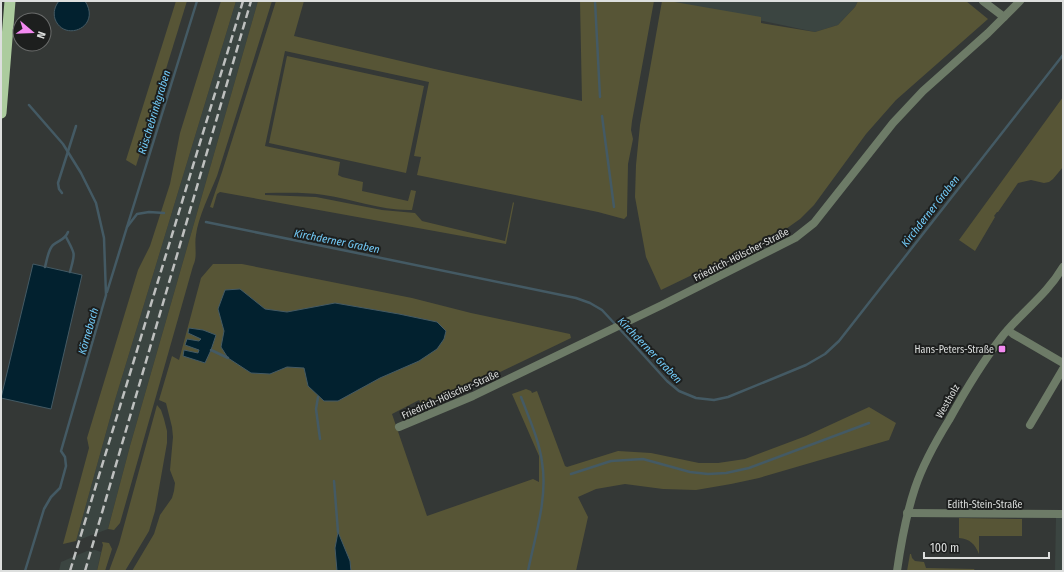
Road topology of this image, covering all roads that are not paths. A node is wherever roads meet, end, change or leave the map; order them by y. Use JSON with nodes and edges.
{"nodes":[{"id":1,"x":10,"y":1,"type":"edge"},
{"id":2,"x":983,"y":1,"type":"edge"},
{"id":3,"x":1020,"y":1,"type":"edge"},
{"id":4,"x":1004,"y":17,"type":"junction"},
{"id":5,"x":1,"y":113,"type":"edge"},
{"id":6,"x":1063,"y":267,"type":"edge"},
{"id":7,"x":1008,"y":330,"type":"junction"},
{"id":8,"x":1063,"y":363,"type":"edge"},
{"id":9,"x":1063,"y":369,"type":"edge"},
{"id":10,"x":1030,"y":425,"type":"dead end"},
{"id":11,"x":400,"y":427,"type":"dead end"},
{"id":12,"x":908,"y":513,"type":"junction"},
{"id":13,"x":1063,"y":514,"type":"edge"},
{"id":14,"x":897,"y":571,"type":"edge"}],
"edges":[{"from":1,"to":5,"type":"highway"},
{"from":2,"to":4,"type":"street"},
{"from":3,"to":4,"type":"street","name":"Friedrich-Hölscher-Straße"},
{"from":4,"to":11,"type":"street","name":"Friedrich-Hölscher-Straße"},
{"from":6,"to":7,"type":"street","name":"Westholz"},
{"from":7,"to":8,"type":"street"},
{"from":7,"to":12,"type":"street","name":"Westholz"},
{"from":9,"to":10,"type":"street"},
{"from":12,"to":13,"type":"street","name":"Edith-Stein-Straße"},
{"from":12,"to":14,"type":"street","name":"Westholz"}]}
